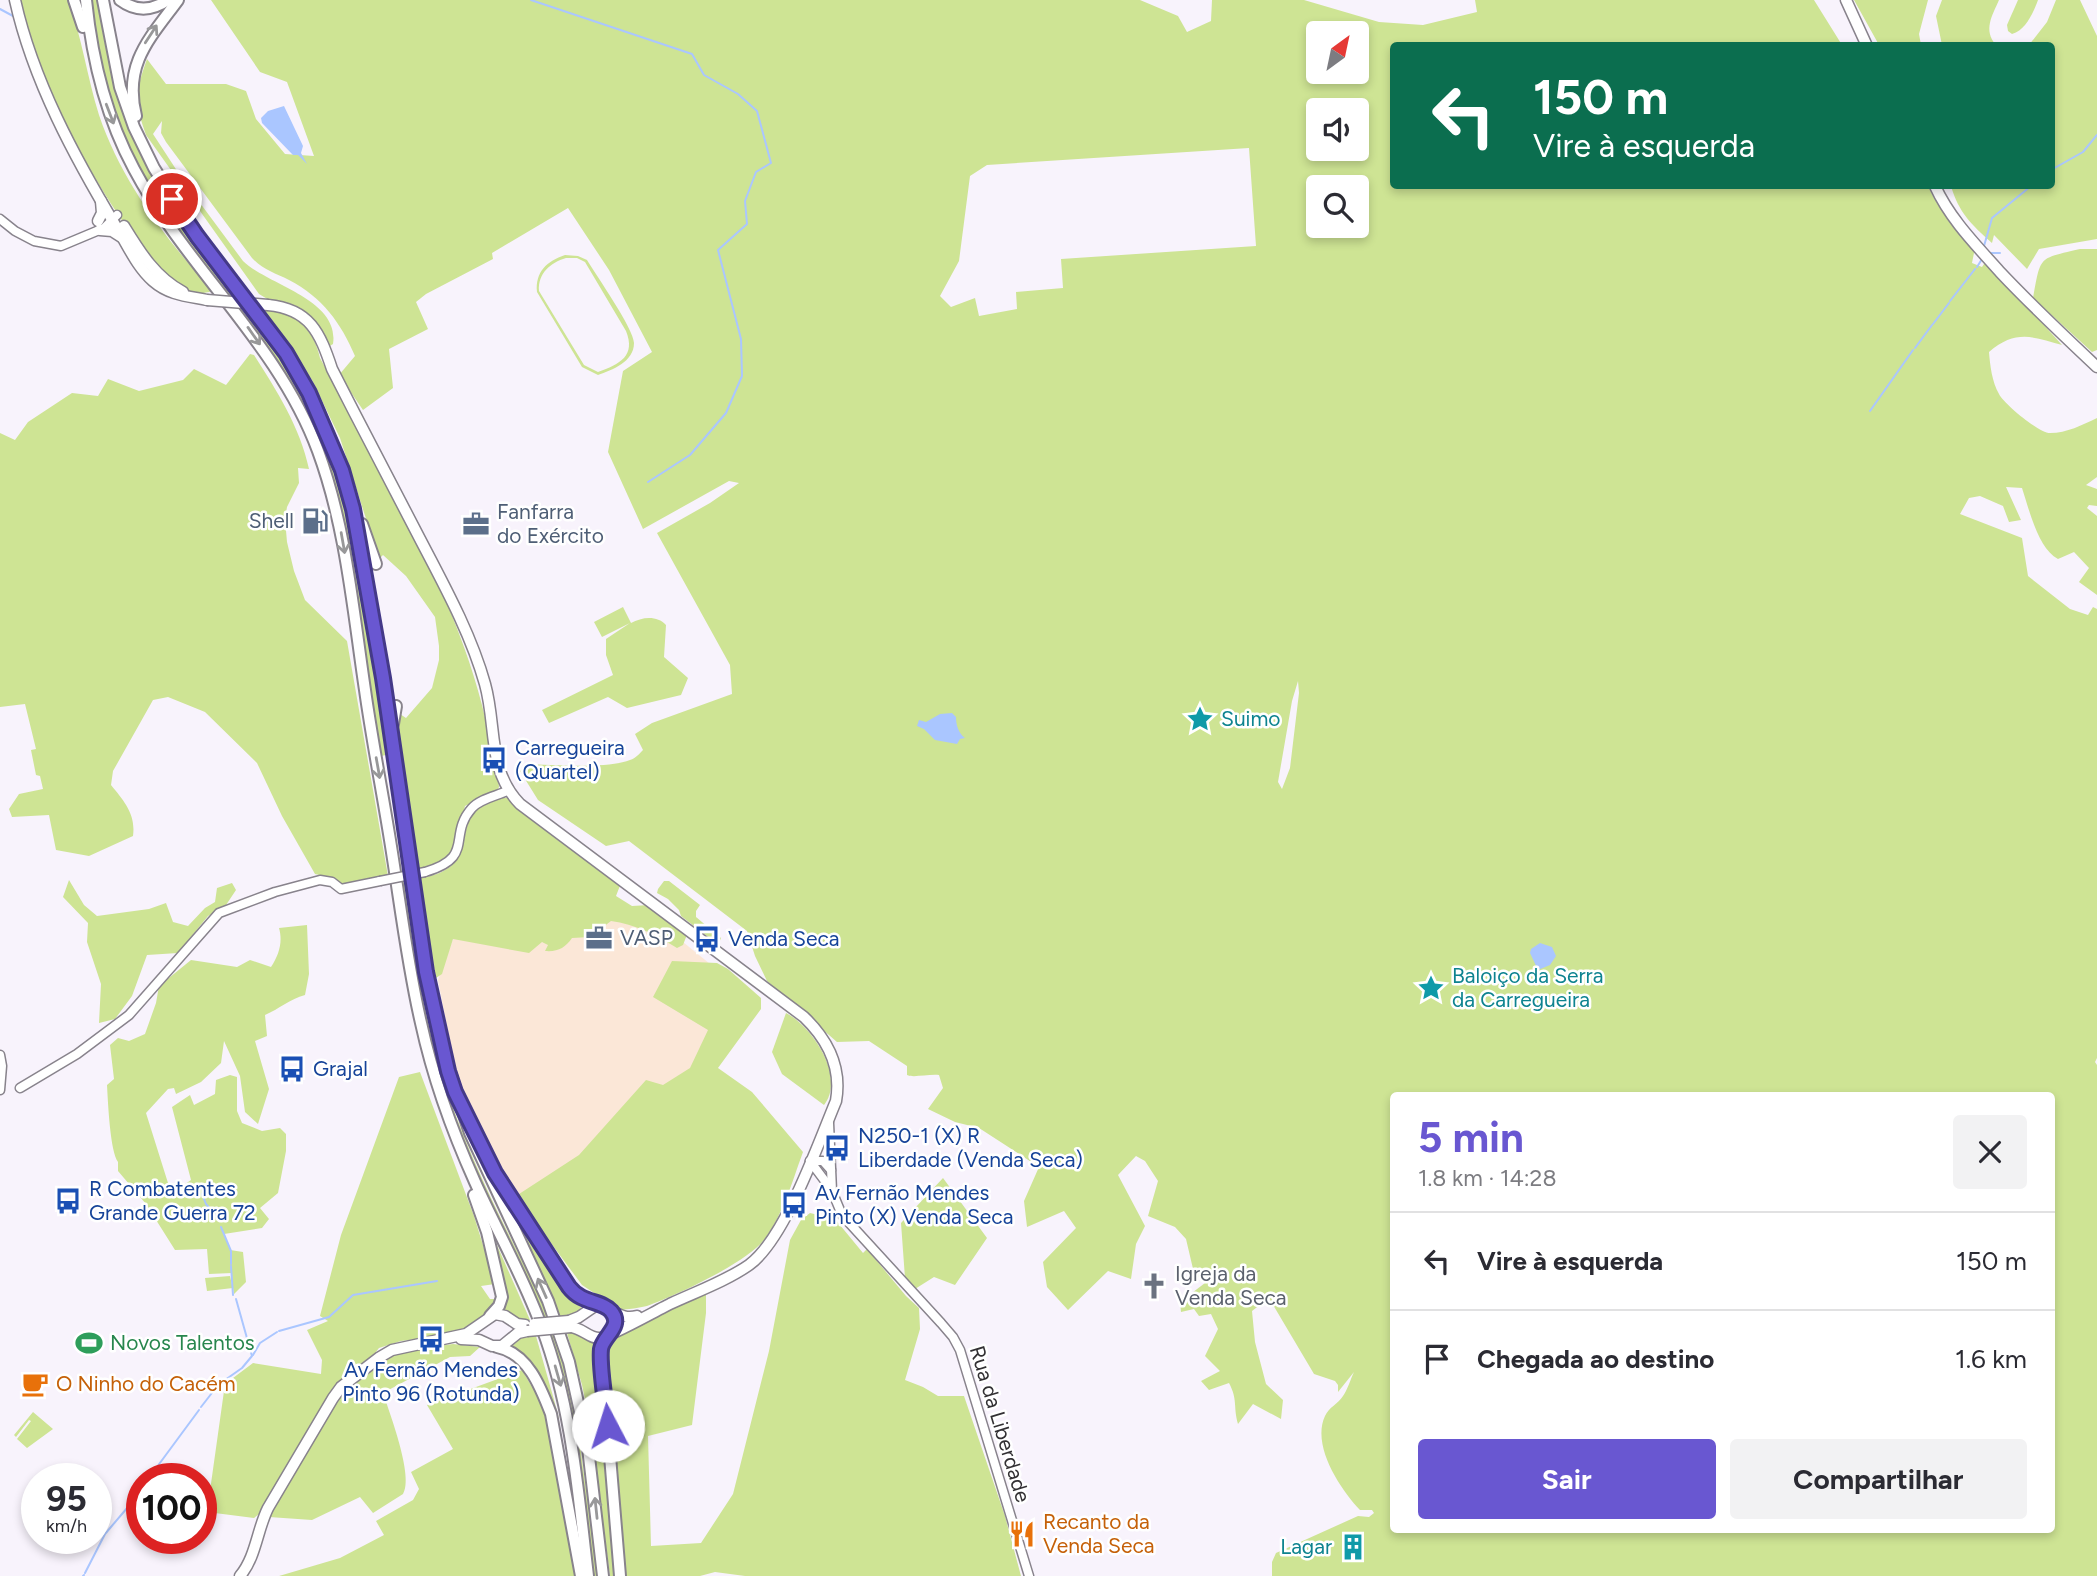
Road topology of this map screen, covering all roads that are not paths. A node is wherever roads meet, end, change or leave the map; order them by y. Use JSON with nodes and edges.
{"nodes":[{"id":1,"x":15,"y":0,"type":"edge"},
{"id":2,"x":74,"y":0,"type":"edge"},
{"id":3,"x":86,"y":0,"type":"edge"},
{"id":4,"x":103,"y":0,"type":"edge"},
{"id":5,"x":120,"y":0,"type":"edge"},
{"id":6,"x":168,"y":0,"type":"edge"},
{"id":7,"x":178,"y":0,"type":"edge"},
{"id":8,"x":1846,"y":0,"type":"edge"},
{"id":9,"x":1867,"y":42,"type":"edge"},
{"id":10,"x":101,"y":89,"type":"junction"},
{"id":11,"x":84,"y":168,"type":"junction"},
{"id":12,"x":154,"y":168,"type":"junction"},
{"id":13,"x":1940,"y":189,"type":"edge"},
{"id":14,"x":101,"y":201,"type":"junction"},
{"id":15,"x":113,"y":217,"type":"junction"},
{"id":16,"x":0,"y":219,"type":"edge"},
{"id":17,"x":99,"y":226,"type":"junction"},
{"id":18,"x":123,"y":238,"type":"junction"},
{"id":19,"x":194,"y":297,"type":"junction"},
{"id":20,"x":2097,"y":367,"type":"edge"},
{"id":21,"x":299,"y":408,"type":"junction"},
{"id":22,"x":311,"y":452,"type":"dead end"},
{"id":23,"x":353,"y":509,"type":"junction"},
{"id":24,"x":376,"y":564,"type":"dead end"},
{"id":25,"x":350,"y":633,"type":"dead end"},
{"id":26,"x":365,"y":696,"type":"junction"},
{"id":27,"x":396,"y":706,"type":"dead end"},
{"id":28,"x":392,"y":751,"type":"junction"},
{"id":29,"x":507,"y":791,"type":"junction"},
{"id":30,"x":0,"y":1055,"type":"edge"},
{"id":31,"x":20,"y":1088,"type":"dead end"},
{"id":32,"x":0,"y":1090,"type":"edge"},
{"id":33,"x":455,"y":1092,"type":"junction"},
{"id":34,"x":830,"y":1116,"type":"junction"},
{"id":35,"x":454,"y":1133,"type":"junction"},
{"id":36,"x":810,"y":1161,"type":"junction"},
{"id":37,"x":831,"y":1170,"type":"junction"},
{"id":38,"x":824,"y":1179,"type":"junction"},
{"id":39,"x":801,"y":1180,"type":"junction"},
{"id":40,"x":832,"y":1191,"type":"junction"},
{"id":41,"x":600,"y":1306,"type":"junction"},
{"id":42,"x":612,"y":1313,"type":"junction"},
{"id":43,"x":584,"y":1314,"type":"junction"},
{"id":44,"x":648,"y":1314,"type":"junction"},
{"id":45,"x":488,"y":1317,"type":"junction"},
{"id":46,"x":510,"y":1319,"type":"junction"},
{"id":47,"x":570,"y":1324,"type":"junction"},
{"id":48,"x":526,"y":1328,"type":"junction"},
{"id":49,"x":587,"y":1333,"type":"junction"},
{"id":50,"x":608,"y":1335,"type":"junction"},
{"id":51,"x":448,"y":1339,"type":"junction"},
{"id":52,"x":511,"y":1340,"type":"junction"},
{"id":53,"x":492,"y":1345,"type":"junction"},
{"id":54,"x":240,"y":1576,"type":"edge"},
{"id":55,"x":581,"y":1576,"type":"edge"},
{"id":56,"x":589,"y":1576,"type":"edge"},
{"id":57,"x":603,"y":1576,"type":"edge"},
{"id":58,"x":620,"y":1576,"type":"edge"},
{"id":59,"x":1029,"y":1576,"type":"edge"}],
"edges":[{"from":1,"to":11,"type":"main road"},
{"from":2,"to":10,"type":"highway"},
{"from":3,"to":10,"type":"highway"},
{"from":4,"to":12,"type":"highway"},
{"from":5,"to":6,"type":"highway"},
{"from":12,"to":7,"type":"highway","one_way":true},
{"from":8,"to":9,"type":"main road"},
{"from":10,"to":21,"type":"highway","one_way":true},
{"from":11,"to":14,"type":"main road"},
{"from":11,"to":15,"type":"main road"},
{"from":12,"to":23,"type":"highway"},
{"from":13,"to":20,"type":"main road"},
{"from":14,"to":15,"type":"main road"},
{"from":14,"to":17,"type":"main road"},
{"from":15,"to":17,"type":"street"},
{"from":15,"to":18,"type":"main road"},
{"from":15,"to":19,"type":"main road"},
{"from":16,"to":17,"type":"street"},
{"from":17,"to":18,"type":"main road"},
{"from":18,"to":19,"type":"main road"},
{"from":19,"to":29,"type":"main road","bridge":true},
{"from":21,"to":22,"type":"highway"},
{"from":21,"to":26,"type":"highway","one_way":true},
{"from":23,"to":24,"type":"highway"},
{"from":23,"to":28,"type":"highway"},
{"from":25,"to":26,"type":"highway"},
{"from":26,"to":35,"type":"highway","one_way":true},
{"from":27,"to":28,"type":"highway"},
{"from":28,"to":33,"type":"highway"},
{"from":29,"to":31,"type":"street","bridge":true},
{"from":29,"to":34,"type":"main road"},
{"from":30,"to":32,"type":"street"},
{"from":33,"to":41,"type":"highway"},
{"from":57,"to":33,"type":"highway","one_way":true},
{"from":34,"to":36,"type":"main road"},
{"from":34,"to":37,"type":"street","name":"Rua da Liberdade"},
{"from":35,"to":45,"type":"highway"},
{"from":35,"to":56,"type":"highway","one_way":true},
{"from":36,"to":37,"type":"street"},
{"from":36,"to":38,"type":"street"},
{"from":36,"to":39,"type":"main road"},
{"from":37,"to":40,"type":"street","name":"Rua da Liberdade"},
{"from":38,"to":39,"type":"street"},
{"from":38,"to":40,"type":"street"},
{"from":39,"to":44,"type":"main road"},
{"from":40,"to":59,"type":"street","name":"Rua da Liberdade"},
{"from":41,"to":42,"type":"main road"},
{"from":41,"to":43,"type":"main road"},
{"from":42,"to":44,"type":"main road"},
{"from":42,"to":50,"type":"main road"},
{"from":43,"to":47,"type":"main road"},
{"from":43,"to":49,"type":"main road"},
{"from":44,"to":50,"type":"main road"},
{"from":45,"to":46,"type":"main road"},
{"from":45,"to":51,"type":"main road"},
{"from":45,"to":53,"type":"main road"},
{"from":46,"to":48,"type":"main road"},
{"from":46,"to":52,"type":"main road"},
{"from":47,"to":48,"type":"main road","bridge":true},
{"from":47,"to":49,"type":"main road"},
{"from":48,"to":52,"type":"main road"},
{"from":49,"to":50,"type":"main road"},
{"from":50,"to":58,"type":"highway"},
{"from":51,"to":53,"type":"main road"},
{"from":51,"to":54,"type":"main road"},
{"from":52,"to":53,"type":"main road"},
{"from":53,"to":55,"type":"highway"}]}
